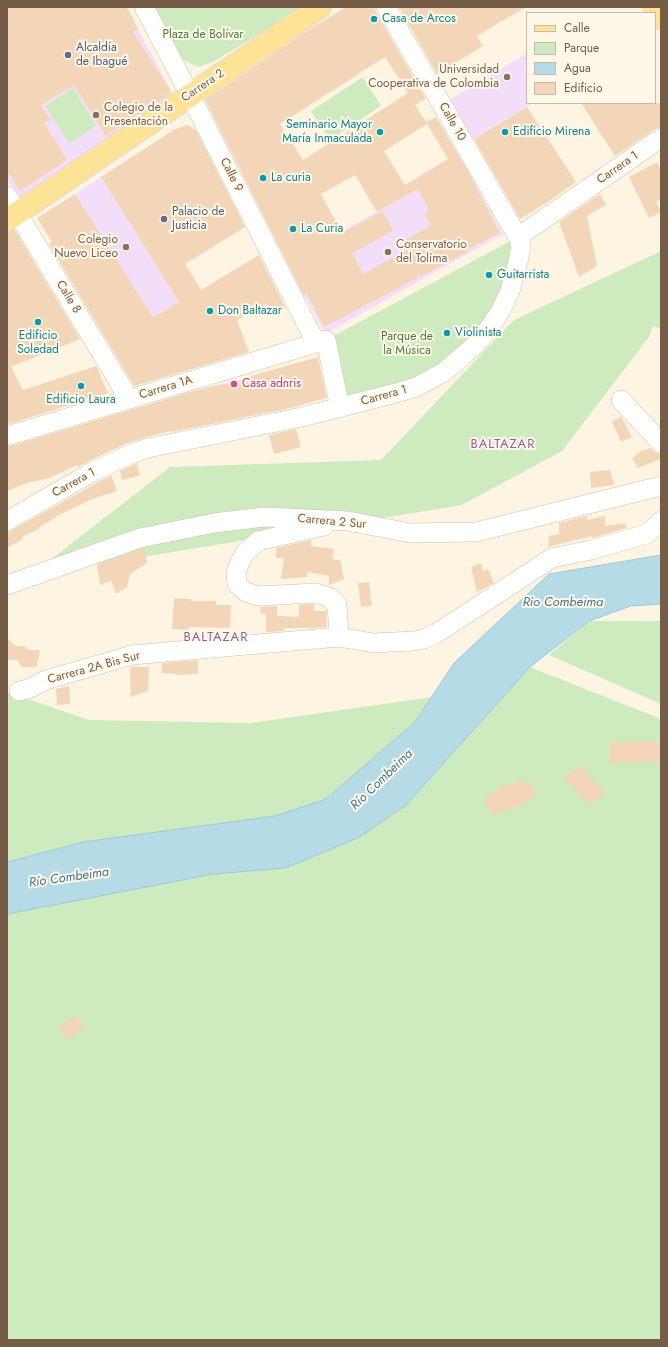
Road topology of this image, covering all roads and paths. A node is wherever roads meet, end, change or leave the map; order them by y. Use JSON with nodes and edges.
{"nodes":[{"id":1,"x":144,"y":7,"type":"edge"},
{"id":2,"x":320,"y":7,"type":"edge"},
{"id":3,"x":386,"y":7,"type":"edge"},
{"id":4,"x":654,"y":7,"type":"edge"},
{"id":5,"x":661,"y":18,"type":"edge"},
{"id":6,"x":190,"y":95,"type":"junction"},
{"id":7,"x":661,"y":138,"type":"edge"},
{"id":8,"x":10,"y":209,"type":"edge"},
{"id":9,"x":518,"y":237,"type":"junction"},
{"id":10,"x":321,"y":342,"type":"junction"},
{"id":11,"x":129,"y":399,"type":"junction"},
{"id":12,"x":621,"y":400,"type":"dead end"},
{"id":13,"x":340,"y":408,"type":"junction"},
{"id":14,"x":8,"y":434,"type":"edge"},
{"id":15,"x":661,"y":444,"type":"edge"},
{"id":16,"x":661,"y":486,"type":"edge"},
{"id":17,"x":7,"y":521,"type":"edge"},
{"id":18,"x":348,"y":521,"type":"junction"},
{"id":19,"x":661,"y":521,"type":"edge"},
{"id":20,"x":7,"y":585,"type":"edge"},
{"id":21,"x":339,"y":637,"type":"junction"},
{"id":22,"x":19,"y":691,"type":"dead end"}],
"edges":[{"from":1,"to":6,"type":"street","name":"Calle 9"},
{"from":2,"to":6,"type":"main road","name":"Carrera 2"},
{"from":3,"to":9,"type":"street","name":"Calle 10"},
{"from":4,"to":5,"type":"main road"},
{"from":6,"to":8,"type":"main road","name":"Carrera 2"},
{"from":6,"to":10,"type":"street","name":"Calle 9"},
{"from":7,"to":9,"type":"street","name":"Carrera 1"},
{"from":8,"to":11,"type":"street","name":"Calle 8"},
{"from":9,"to":13,"type":"street","name":"Carrera 1"},
{"from":10,"to":11,"type":"street","name":"Carrera 1A"},
{"from":10,"to":13,"type":"street","name":"Calle 9"},
{"from":11,"to":14,"type":"street","name":"Carrera 1A"},
{"from":12,"to":15,"type":"street"},
{"from":13,"to":17,"type":"street","name":"Carrera 1"},
{"from":16,"to":18,"type":"street","name":"Carrera 2 Sur"},
{"from":18,"to":20,"type":"street","name":"Carrera 2 Sur"},
{"from":18,"to":21,"type":"street"},
{"from":19,"to":21,"type":"street","name":"Carrera 2A Bis Sur"},
{"from":21,"to":22,"type":"street","name":"Carrera 2A Bis Sur"}]}
